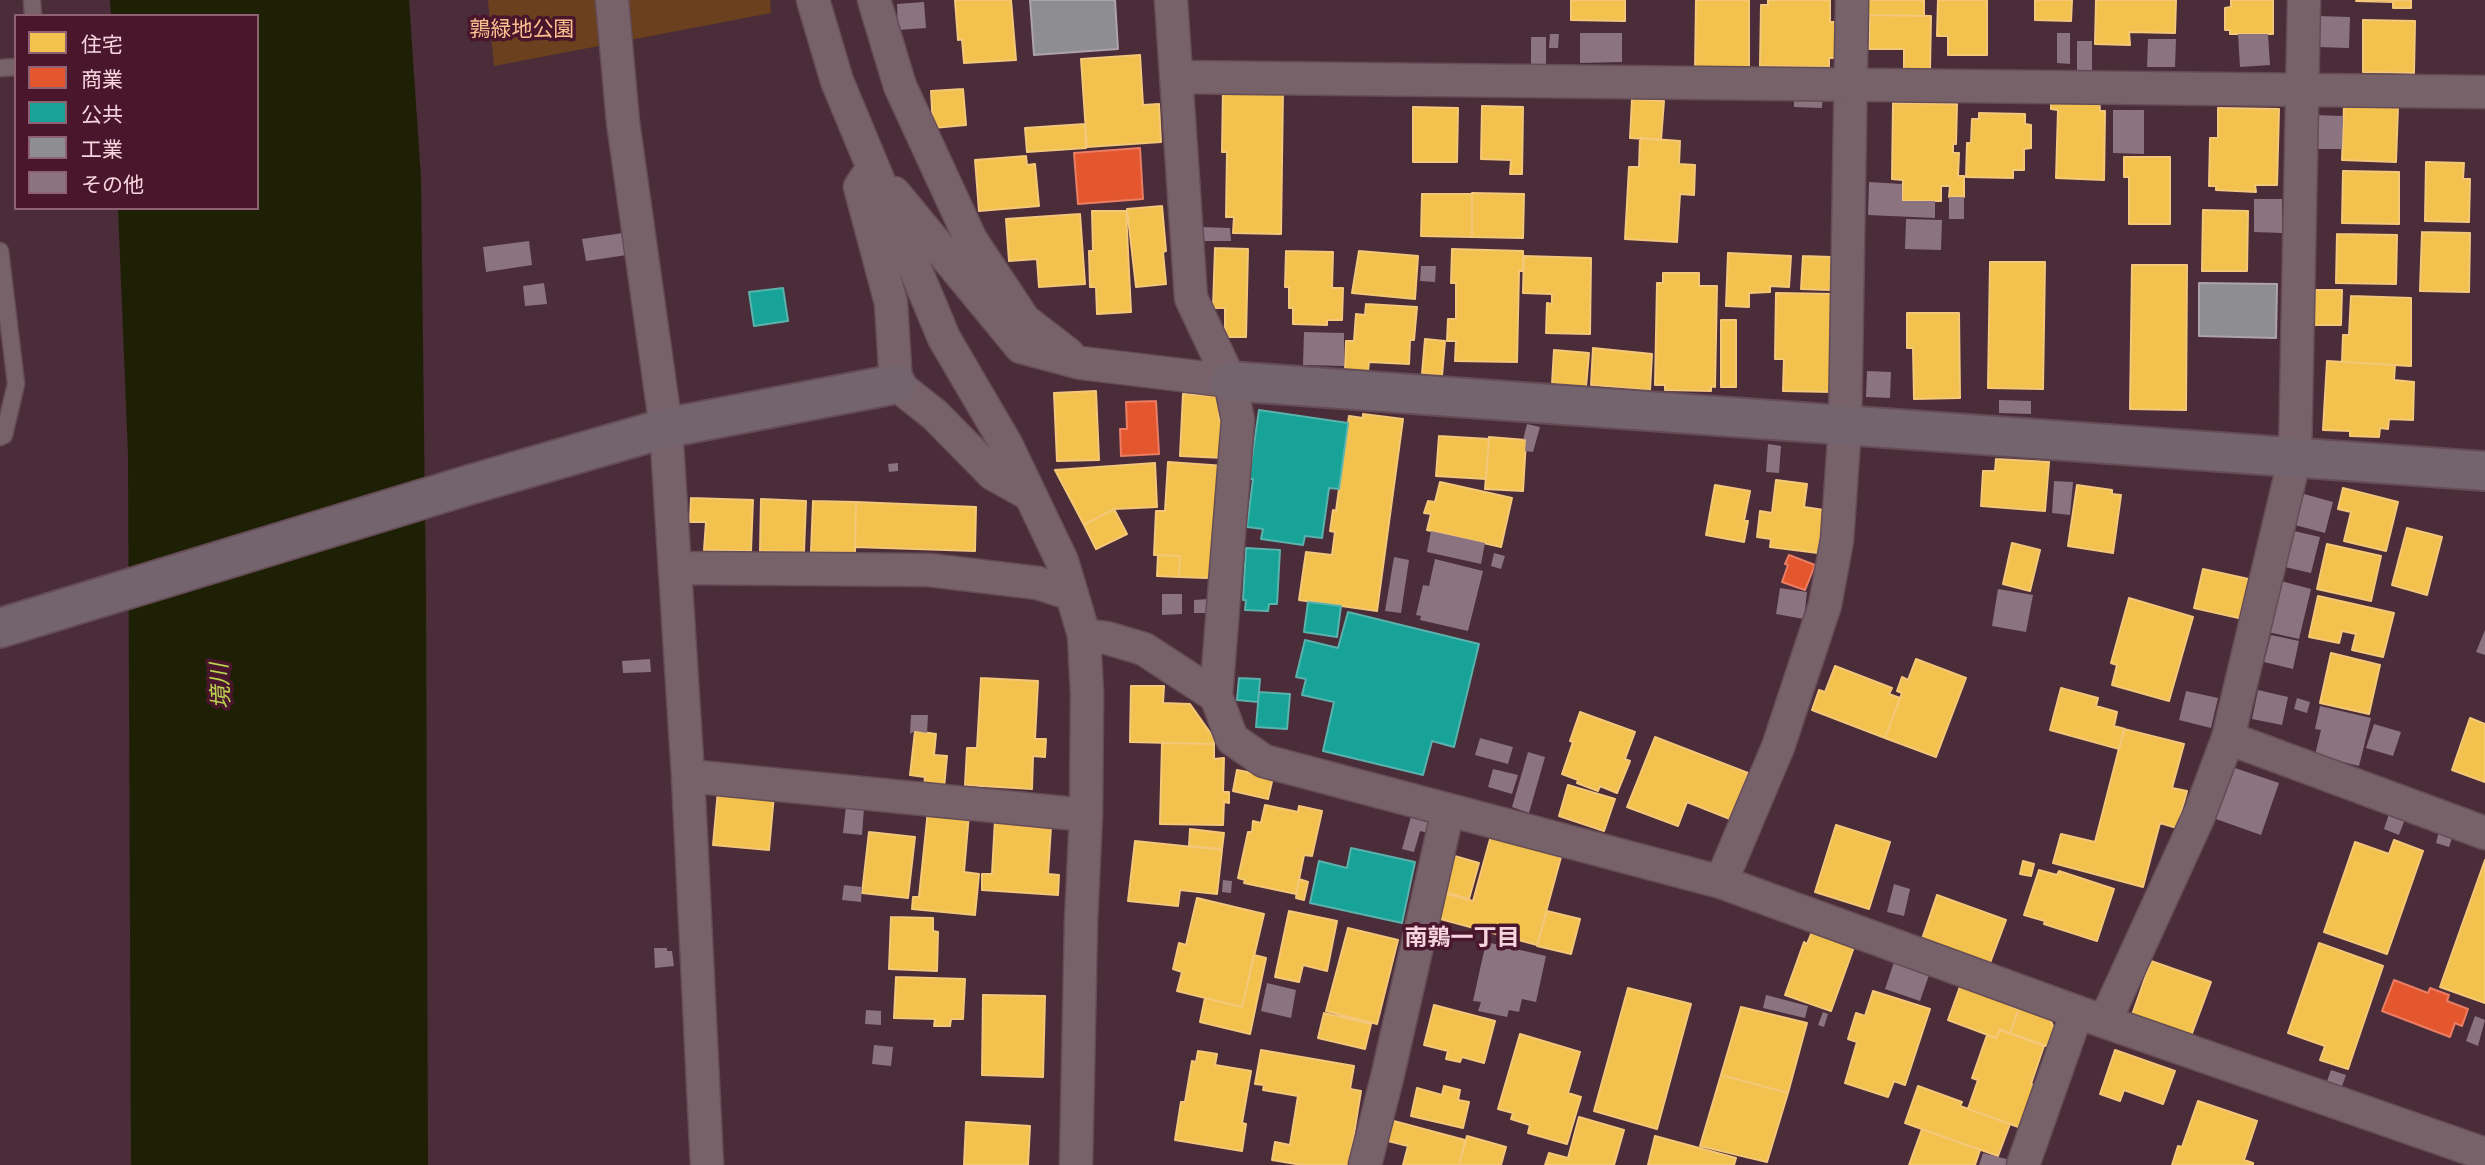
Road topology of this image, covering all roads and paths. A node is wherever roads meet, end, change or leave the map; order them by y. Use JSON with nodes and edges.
{"nodes":[{"id":1,"x":612,"y":0,"type":"edge"},
{"id":2,"x":813,"y":0,"type":"edge"},
{"id":3,"x":874,"y":0,"type":"edge"},
{"id":4,"x":1171,"y":0,"type":"edge"},
{"id":5,"x":1852,"y":0,"type":"edge"},
{"id":6,"x":2304,"y":0,"type":"edge"},
{"id":7,"x":1176,"y":77,"type":"junction"},
{"id":8,"x":1850,"y":84,"type":"junction"},
{"id":9,"x":2302,"y":89,"type":"junction"},
{"id":10,"x":2485,"y":92,"type":"edge"},
{"id":11,"x":873,"y":168,"type":"junction"},
{"id":12,"x":0,"y":251,"type":"edge"},
{"id":13,"x":1081,"y":363,"type":"junction"},
{"id":14,"x":1230,"y":381,"type":"junction"},
{"id":15,"x":896,"y":384,"type":"junction"},
{"id":16,"x":1845,"y":426,"type":"junction"},
{"id":17,"x":666,"y":428,"type":"junction"},
{"id":18,"x":0,"y":437,"type":"edge"},
{"id":19,"x":2295,"y":457,"type":"junction"},
{"id":20,"x":2485,"y":471,"type":"edge"},
{"id":21,"x":1029,"y":494,"type":"junction"},
{"id":22,"x":677,"y":568,"type":"junction"},
{"id":23,"x":1072,"y":594,"type":"junction"},
{"id":24,"x":0,"y":628,"type":"edge"},
{"id":25,"x":1084,"y":635,"type":"junction"},
{"id":26,"x":1216,"y":696,"type":"junction"},
{"id":27,"x":2228,"y":738,"type":"junction"},
{"id":28,"x":688,"y":776,"type":"junction"},
{"id":29,"x":1448,"y":810,"type":"junction"},
{"id":30,"x":1086,"y":815,"type":"junction"},
{"id":31,"x":2485,"y":833,"type":"edge"},
{"id":32,"x":1721,"y":882,"type":"junction"},
{"id":33,"x":2091,"y":1016,"type":"junction"},
{"id":34,"x":2485,"y":1154,"type":"edge"},
{"id":35,"x":707,"y":1165,"type":"edge"},
{"id":36,"x":1076,"y":1165,"type":"edge"},
{"id":37,"x":1365,"y":1165,"type":"edge"},
{"id":38,"x":2023,"y":1165,"type":"edge"}],
"edges":[{"from":1,"to":17,"type":"street"},
{"from":2,"to":11,"type":"street"},
{"from":3,"to":13,"type":"street"},
{"from":4,"to":7,"type":"street"},
{"from":5,"to":8,"type":"street"},
{"from":6,"to":9,"type":"street"},
{"from":7,"to":8,"type":"street"},
{"from":7,"to":14,"type":"street"},
{"from":8,"to":9,"type":"street"},
{"from":8,"to":16,"type":"street"},
{"from":9,"to":10,"type":"street"},
{"from":9,"to":19,"type":"street"},
{"from":11,"to":13,"type":"street"},
{"from":11,"to":15,"type":"street"},
{"from":11,"to":21,"type":"street"},
{"from":12,"to":18,"type":"lane"},
{"from":13,"to":14,"type":"street"},
{"from":14,"to":16,"type":"street"},
{"from":14,"to":26,"type":"street"},
{"from":15,"to":17,"type":"street"},
{"from":15,"to":21,"type":"street"},
{"from":16,"to":19,"type":"street"},
{"from":16,"to":32,"type":"street"},
{"from":17,"to":22,"type":"street"},
{"from":17,"to":24,"type":"street"},
{"from":19,"to":20,"type":"street"},
{"from":19,"to":27,"type":"street"},
{"from":21,"to":23,"type":"street"},
{"from":22,"to":23,"type":"street"},
{"from":22,"to":28,"type":"street"},
{"from":23,"to":25,"type":"street"},
{"from":25,"to":26,"type":"street"},
{"from":25,"to":30,"type":"street"},
{"from":26,"to":29,"type":"street"},
{"from":27,"to":31,"type":"street"},
{"from":27,"to":33,"type":"street"},
{"from":28,"to":30,"type":"street"},
{"from":28,"to":35,"type":"street"},
{"from":29,"to":32,"type":"street"},
{"from":29,"to":37,"type":"street"},
{"from":30,"to":36,"type":"street"},
{"from":32,"to":33,"type":"street"},
{"from":33,"to":34,"type":"street"},
{"from":33,"to":38,"type":"street"}]}
